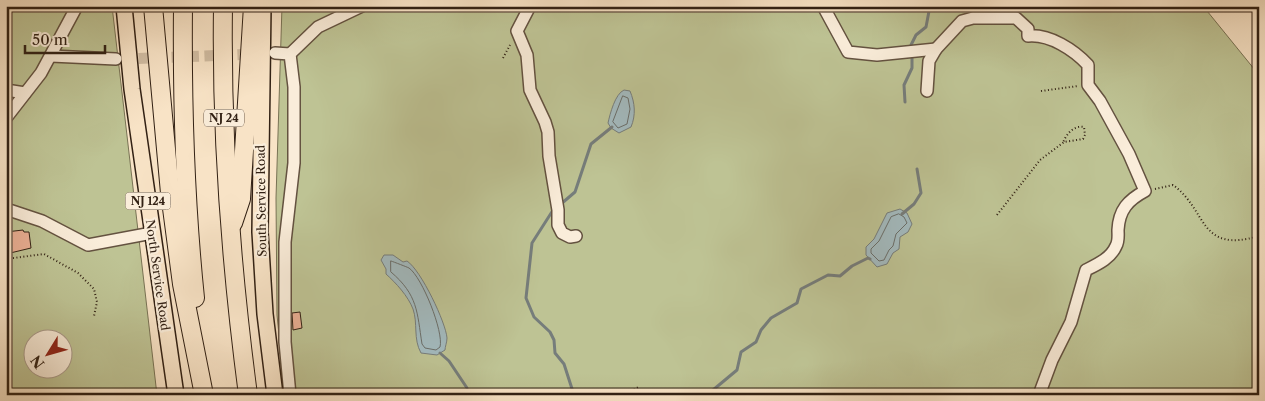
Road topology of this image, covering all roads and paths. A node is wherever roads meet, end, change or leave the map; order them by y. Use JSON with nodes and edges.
{"nodes":[{"id":1,"x":77,"y":6,"type":"edge"},
{"id":2,"x":124,"y":6,"type":"edge"},
{"id":3,"x":153,"y":6,"type":"edge"},
{"id":4,"x":183,"y":6,"type":"edge"},
{"id":5,"x":223,"y":6,"type":"edge"},
{"id":6,"x":253,"y":6,"type":"edge"},
{"id":7,"x":263,"y":6,"type":"edge"},
{"id":8,"x":362,"y":6,"type":"edge"},
{"id":9,"x":530,"y":6,"type":"edge"},
{"id":10,"x":824,"y":6,"type":"edge"},
{"id":11,"x":936,"y":48,"type":"junction"},
{"id":12,"x":275,"y":53,"type":"dead end"},
{"id":13,"x":290,"y":54,"type":"junction"},
{"id":14,"x":51,"y":56,"type":"junction"},
{"id":15,"x":116,"y":59,"type":"tunnel mouth"},
{"id":16,"x":1088,"y":85,"type":"junction"},
{"id":17,"x":6,"y":90,"type":"edge"},
{"id":18,"x":927,"y":90,"type":"dead end"},
{"id":19,"x":1041,"y":91,"type":"dead end"},
{"id":20,"x":25,"y":93,"type":"junction"},
{"id":21,"x":6,"y":118,"type":"edge"},
{"id":22,"x":1063,"y":143,"type":"junction"},
{"id":23,"x":1145,"y":191,"type":"junction"},
{"id":24,"x":6,"y":209,"type":"edge"},
{"id":25,"x":997,"y":215,"type":"dead end"},
{"id":26,"x":230,"y":230,"type":"junction"},
{"id":27,"x":152,"y":233,"type":"junction"},
{"id":28,"x":576,"y":236,"type":"dead end"},
{"id":29,"x":1259,"y":236,"type":"edge"},
{"id":30,"x":6,"y":259,"type":"edge"},
{"id":31,"x":94,"y":316,"type":"dead end"},
{"id":32,"x":640,"y":386,"type":"dead end"},
{"id":33,"x":176,"y":395,"type":"edge"},
{"id":34,"x":205,"y":395,"type":"edge"},
{"id":35,"x":248,"y":395,"type":"edge"},
{"id":36,"x":275,"y":395,"type":"edge"},
{"id":37,"x":290,"y":395,"type":"edge"},
{"id":38,"x":625,"y":395,"type":"edge"},
{"id":39,"x":1039,"y":395,"type":"edge"}],
"edges":[{"from":1,"to":14,"type":"lane"},
{"from":2,"to":27,"type":"main road","name":"North Service Road","number":"NJ 124"},
{"from":3,"to":34,"type":"highway"},
{"from":4,"to":34,"type":"highway"},
{"from":5,"to":26,"type":"highway","number":"NJ 24"},
{"from":6,"to":26,"type":"highway"},
{"from":7,"to":36,"type":"main road","name":"South Service Road"},
{"from":8,"to":13,"type":"lane"},
{"from":9,"to":28,"type":"lane"},
{"from":10,"to":11,"type":"lane"},
{"from":11,"to":16,"type":"lane"},
{"from":11,"to":18,"type":"lane"},
{"from":12,"to":13,"type":"lane"},
{"from":13,"to":37,"type":"lane"},
{"from":14,"to":15,"type":"lane"},
{"from":14,"to":20,"type":"lane"},
{"from":16,"to":19,"type":"path"},
{"from":16,"to":23,"type":"lane"},
{"from":17,"to":20,"type":"lane"},
{"from":20,"to":21,"type":"lane"},
{"from":22,"to":22,"type":"path"},
{"from":22,"to":25,"type":"path"},
{"from":23,"to":29,"type":"path"},
{"from":23,"to":39,"type":"lane"},
{"from":24,"to":27,"type":"lane"},
{"from":26,"to":35,"type":"highway","number":"NJ 24"},
{"from":27,"to":33,"type":"main road","name":"North Service Road","number":"NJ 124"},
{"from":30,"to":31,"type":"path"},
{"from":32,"to":38,"type":"path"}]}
